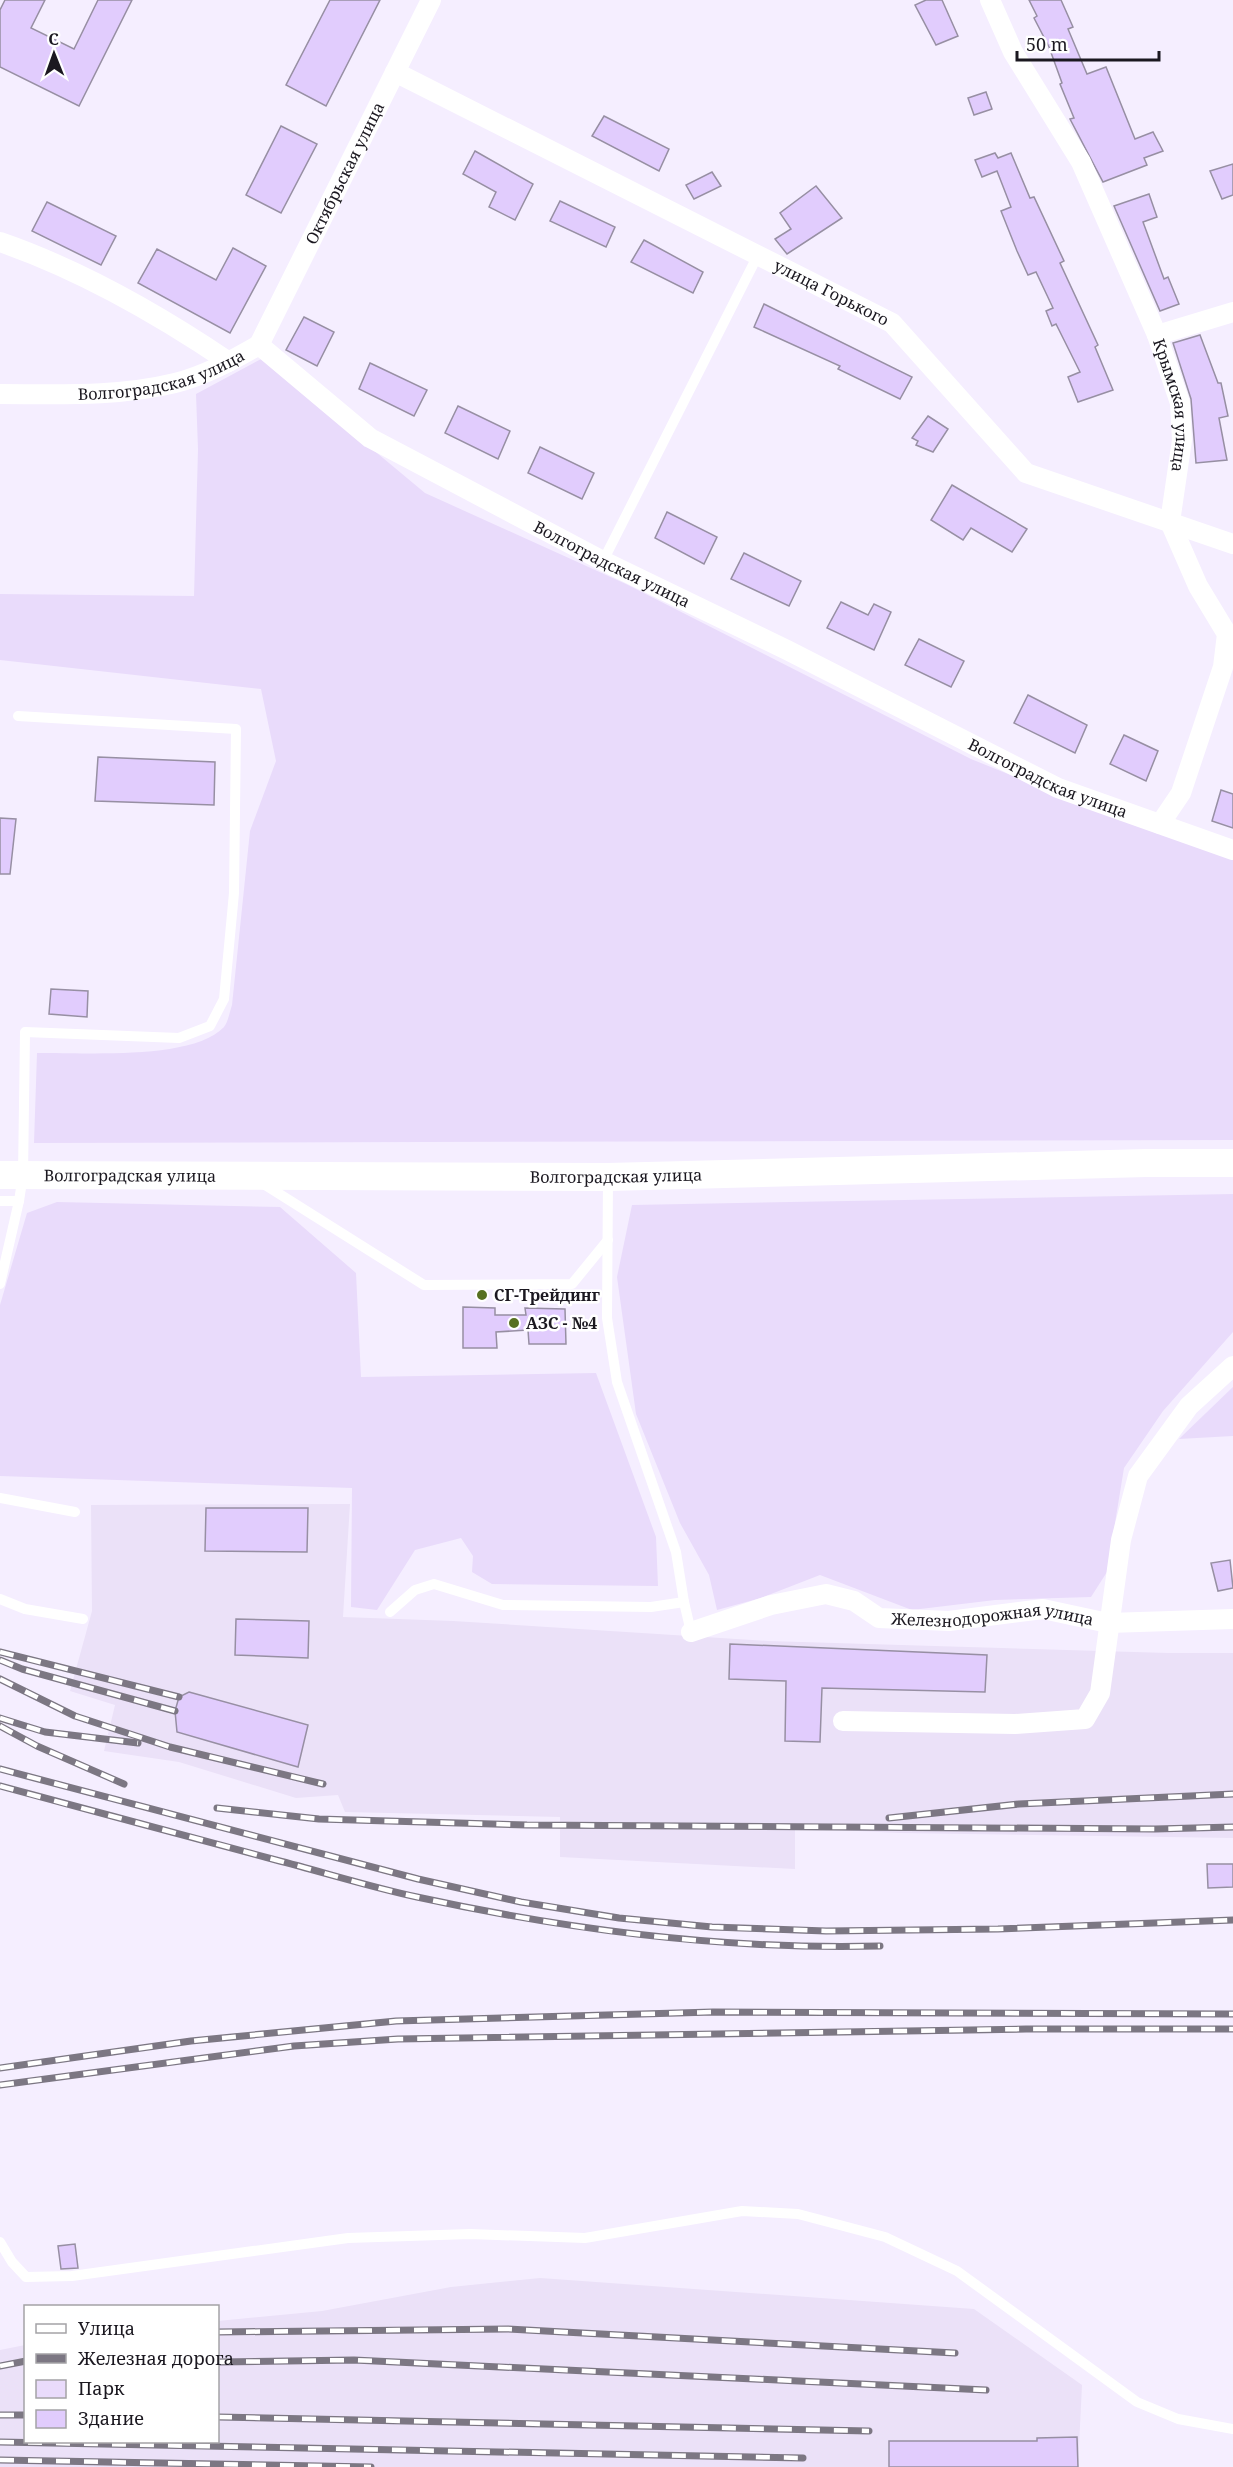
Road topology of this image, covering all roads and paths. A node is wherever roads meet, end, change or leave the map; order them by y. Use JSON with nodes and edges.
{"nodes":[{"id":1,"x":431,"y":0,"type":"edge"},
{"id":2,"x":990,"y":0,"type":"edge"},
{"id":3,"x":395,"y":72,"type":"junction"},
{"id":4,"x":0,"y":242,"type":"edge"},
{"id":5,"x":758,"y":255,"type":"junction"},
{"id":6,"x":1233,"y":312,"type":"edge"},
{"id":7,"x":1157,"y":336,"type":"junction"},
{"id":8,"x":259,"y":345,"type":"junction"},
{"id":9,"x":229,"y":362,"type":"junction"},
{"id":10,"x":0,"y":394,"type":"edge"},
{"id":11,"x":1170,"y":522,"type":"junction"},
{"id":12,"x":1233,"y":544,"type":"edge"},
{"id":13,"x":603,"y":561,"type":"junction"},
{"id":14,"x":18,"y":716,"type":"dead end"},
{"id":15,"x":1160,"y":824,"type":"junction"},
{"id":16,"x":1233,"y":850,"type":"edge"},
{"id":17,"x":1233,"y":1163,"type":"edge"},
{"id":18,"x":249,"y":1175,"type":"junction"},
{"id":19,"x":608,"y":1177,"type":"junction"},
{"id":20,"x":14,"y":1184,"type":"edge"},
{"id":21,"x":0,"y":1201,"type":"edge"},
{"id":22,"x":608,"y":1240,"type":"junction"},
{"id":23,"x":0,"y":1284,"type":"edge"},
{"id":24,"x":1233,"y":1366,"type":"edge"},
{"id":25,"x":0,"y":1498,"type":"edge"},
{"id":26,"x":75,"y":1512,"type":"dead end"},
{"id":27,"x":0,"y":1599,"type":"edge"},
{"id":28,"x":684,"y":1602,"type":"junction"},
{"id":29,"x":390,"y":1612,"type":"dead end"},
{"id":30,"x":83,"y":1619,"type":"dead end"},
{"id":31,"x":1233,"y":1619,"type":"edge"},
{"id":32,"x":1108,"y":1623,"type":"junction"},
{"id":33,"x":691,"y":1632,"type":"joint"},
{"id":34,"x":843,"y":1721,"type":"dead end"},
{"id":35,"x":0,"y":2242,"type":"edge"},
{"id":36,"x":1233,"y":2429,"type":"edge"}],
"edges":[{"from":1,"to":3,"type":"street","name":"Октябрьская улица"},
{"from":2,"to":7,"type":"street","name":"Крымская улица"},
{"from":3,"to":5,"type":"street","name":"улица Горького"},
{"from":3,"to":8,"type":"street","name":"Октябрьская улица"},
{"from":4,"to":9,"type":"street"},
{"from":5,"to":11,"type":"street","name":"улица Горького"},
{"from":5,"to":13,"type":"lane"},
{"from":6,"to":7,"type":"street"},
{"from":7,"to":11,"type":"street","name":"Крымская улица"},
{"from":8,"to":9,"type":"street","name":"Волгоградская улица"},
{"from":8,"to":13,"type":"street","name":"Волгоградская улица"},
{"from":9,"to":10,"type":"street","name":"Волгоградская улица"},
{"from":11,"to":12,"type":"street","name":"улица Горького"},
{"from":11,"to":15,"type":"street"},
{"from":13,"to":15,"type":"street","name":"Волгоградская улица"},
{"from":14,"to":20,"type":"lane"},
{"from":15,"to":16,"type":"street","name":"Волгоградская улица"},
{"from":17,"to":19,"type":"main road","name":"Волгоградская улица"},
{"from":18,"to":19,"type":"main road","name":"Волгоградская улица"},
{"from":18,"to":20,"type":"main road","name":"Волгоградская улица"},
{"from":18,"to":22,"type":"lane"},
{"from":19,"to":22,"type":"lane"},
{"from":20,"to":21,"type":"lane"},
{"from":20,"to":23,"type":"lane"},
{"from":22,"to":28,"type":"lane"},
{"from":24,"to":32,"type":"street"},
{"from":25,"to":26,"type":"lane"},
{"from":27,"to":30,"type":"lane"},
{"from":28,"to":29,"type":"lane"},
{"from":28,"to":33,"type":"lane"},
{"from":31,"to":32,"type":"street","name":"Железнодорожная улица"},
{"from":32,"to":33,"type":"street","name":"Железнодорожная улица"},
{"from":32,"to":34,"type":"street"},
{"from":35,"to":36,"type":"lane"}]}
